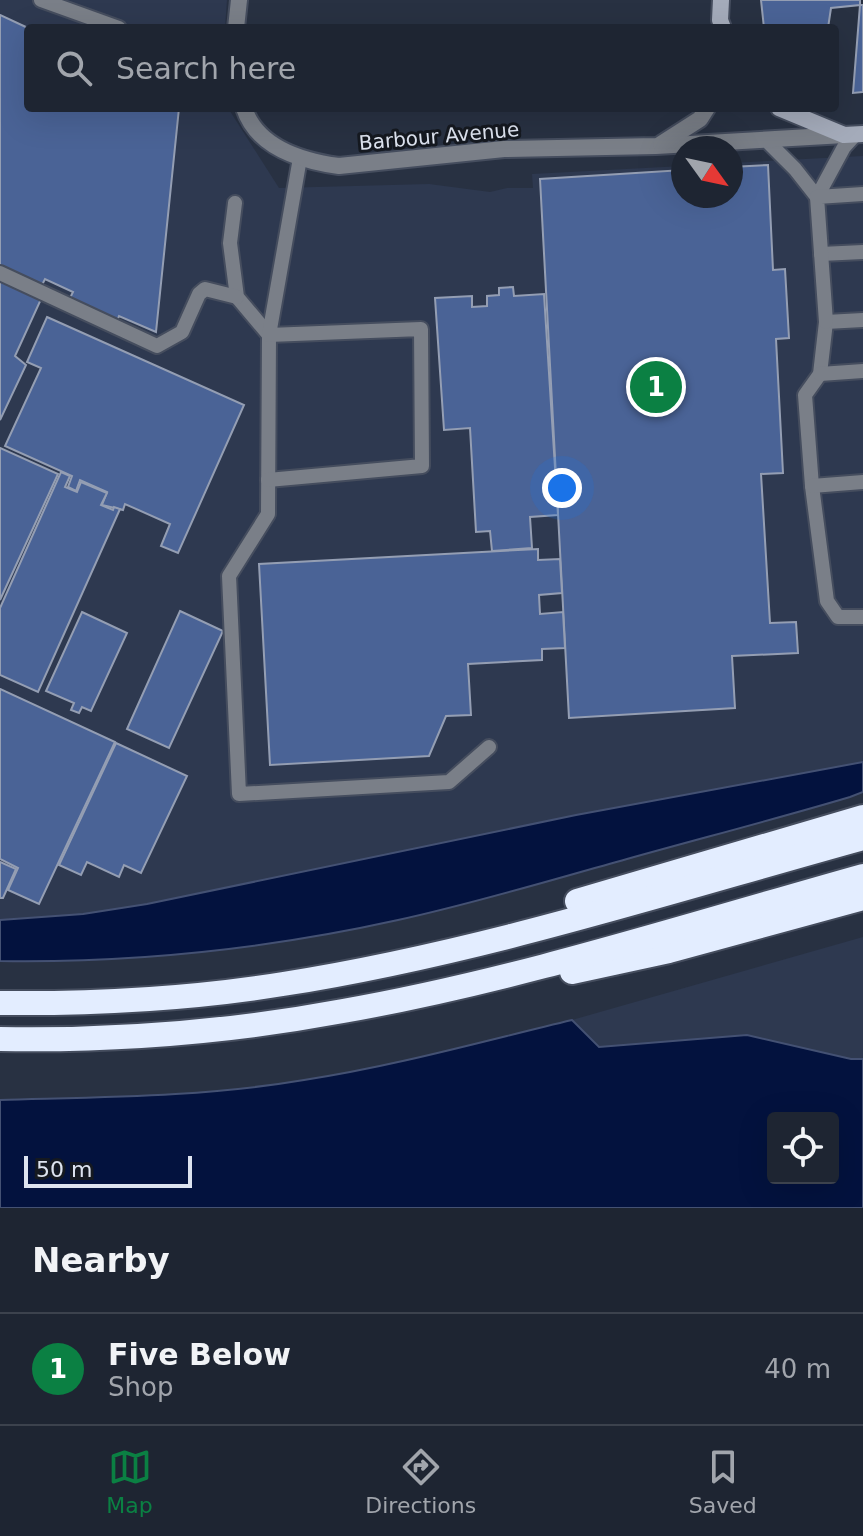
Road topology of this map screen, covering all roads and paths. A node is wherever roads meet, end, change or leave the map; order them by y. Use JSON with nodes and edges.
{"nodes":[{"id":1,"x":41,"y":0,"type":"edge"},
{"id":2,"x":239,"y":0,"type":"edge"},
{"id":3,"x":721,"y":0,"type":"edge"},
{"id":4,"x":108,"y":24,"type":"edge"},
{"id":5,"x":236,"y":24,"type":"edge"},
{"id":6,"x":721,"y":24,"type":"edge"},
{"id":7,"x":246,"y":112,"type":"edge"},
{"id":8,"x":703,"y":112,"type":"edge"},
{"id":9,"x":791,"y":112,"type":"edge"},
{"id":10,"x":854,"y":134,"type":"edge"},
{"id":11,"x":766,"y":140,"type":"junction"},
{"id":12,"x":656,"y":146,"type":"junction"},
{"id":13,"x":300,"y":158,"type":"junction"},
{"id":14,"x":863,"y":194,"type":"edge"},
{"id":15,"x":817,"y":197,"type":"junction"},
{"id":16,"x":235,"y":203,"type":"dead end"},
{"id":17,"x":863,"y":252,"type":"edge"},
{"id":18,"x":821,"y":254,"type":"junction"},
{"id":19,"x":0,"y":273,"type":"edge"},
{"id":20,"x":237,"y":297,"type":"junction"},
{"id":21,"x":863,"y":320,"type":"edge"},
{"id":22,"x":826,"y":322,"type":"junction"},
{"id":23,"x":269,"y":335,"type":"junction"},
{"id":24,"x":863,"y":371,"type":"edge"},
{"id":25,"x":820,"y":374,"type":"junction"},
{"id":26,"x":268,"y":480,"type":"junction"},
{"id":27,"x":863,"y":482,"type":"edge"},
{"id":28,"x":812,"y":486,"type":"junction"},
{"id":29,"x":863,"y":617,"type":"edge"},
{"id":30,"x":489,"y":747,"type":"dead end"},
{"id":31,"x":863,"y":817,"type":"edge"},
{"id":32,"x":863,"y":838,"type":"edge"},
{"id":33,"x":863,"y":876,"type":"edge"},
{"id":34,"x":863,"y":898,"type":"edge"},
{"id":35,"x":407,"y":961,"type":"junction"},
{"id":36,"x":415,"y":997,"type":"junction"},
{"id":37,"x":0,"y":1003,"type":"edge"},
{"id":38,"x":0,"y":1039,"type":"edge"}],
"edges":[{"from":1,"to":4,"type":"lane"},
{"from":2,"to":5,"type":"street"},
{"from":3,"to":6,"type":"street"},
{"from":7,"to":13,"type":"street","name":"Barbour Avenue"},
{"from":8,"to":12,"type":"street"},
{"from":9,"to":10,"type":"street"},
{"from":10,"to":11,"type":"street","name":"Barbour Avenue"},
{"from":10,"to":15,"type":"lane"},
{"from":11,"to":12,"type":"street","name":"Barbour Avenue"},
{"from":11,"to":15,"type":"lane"},
{"from":12,"to":13,"type":"street","name":"Barbour Avenue"},
{"from":13,"to":23,"type":"lane"},
{"from":14,"to":15,"type":"lane"},
{"from":15,"to":18,"type":"lane"},
{"from":16,"to":20,"type":"lane"},
{"from":17,"to":18,"type":"lane"},
{"from":18,"to":22,"type":"lane"},
{"from":19,"to":20,"type":"lane"},
{"from":20,"to":23,"type":"lane"},
{"from":21,"to":22,"type":"lane"},
{"from":22,"to":25,"type":"lane"},
{"from":23,"to":26,"type":"lane"},
{"from":23,"to":26,"type":"lane"},
{"from":24,"to":25,"type":"lane"},
{"from":25,"to":28,"type":"lane"},
{"from":26,"to":30,"type":"lane"},
{"from":27,"to":28,"type":"lane"},
{"from":28,"to":29,"type":"lane"},
{"from":31,"to":35,"type":"highway"},
{"from":32,"to":35,"type":"highway"},
{"from":33,"to":36,"type":"highway"},
{"from":34,"to":36,"type":"highway"},
{"from":35,"to":37,"type":"highway"},
{"from":36,"to":38,"type":"highway"}]}
